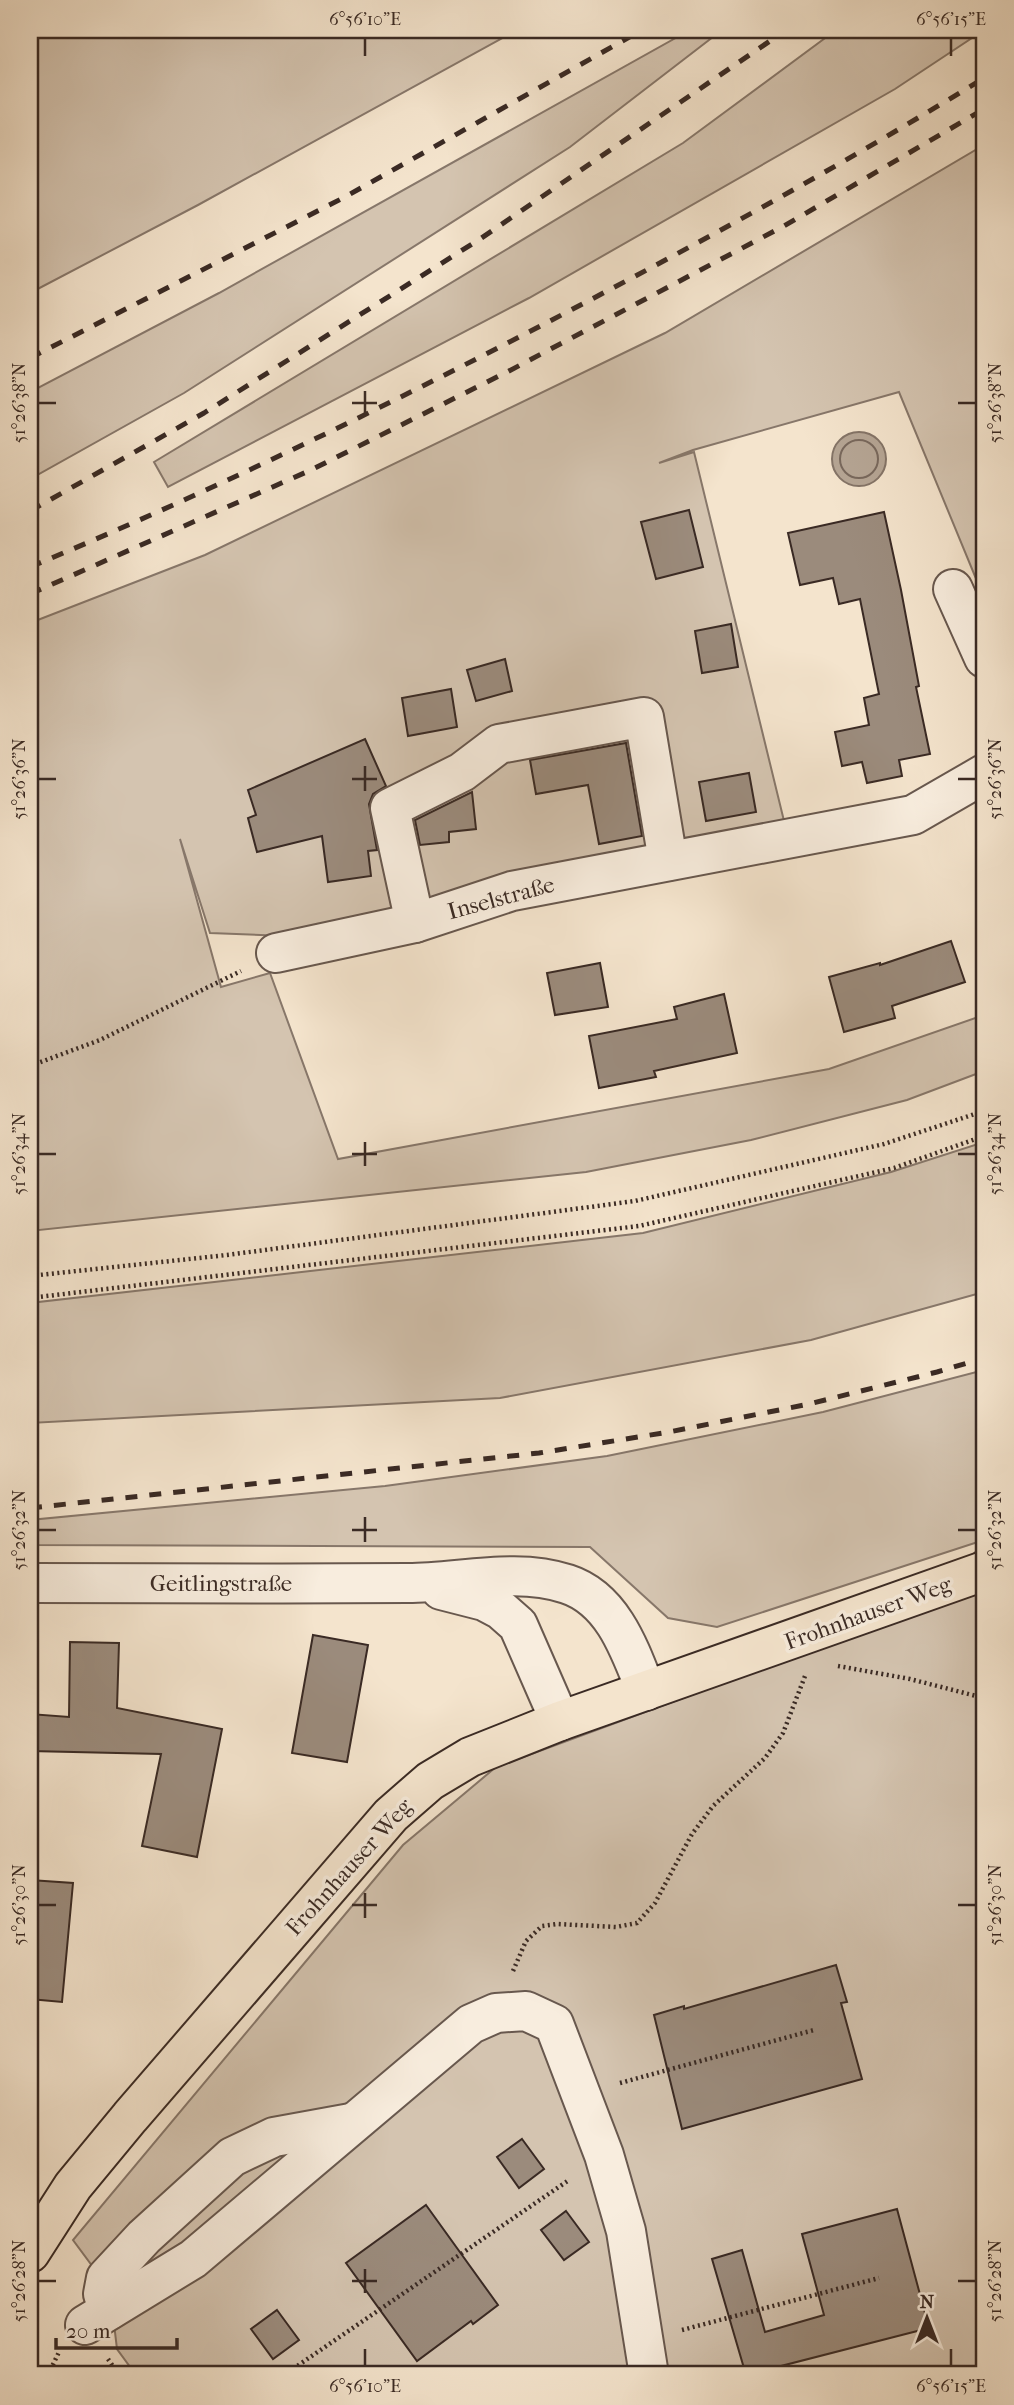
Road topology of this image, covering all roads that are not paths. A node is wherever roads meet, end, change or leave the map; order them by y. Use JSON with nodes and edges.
{"nodes":[{"id":1,"x":953,"y":589,"type":"dead end"},
{"id":2,"x":984,"y":658,"type":"edge"},
{"id":3,"x":984,"y":774,"type":"edge"},
{"id":4,"x":668,"y":861,"type":"junction"},
{"id":5,"x":415,"y":923,"type":"junction"},
{"id":6,"x":276,"y":953,"type":"road end"},
{"id":7,"x":984,"y":1571,"type":"edge"},
{"id":8,"x":30,"y":1583,"type":"edge"},
{"id":9,"x":412,"y":1583,"type":"junction"},
{"id":10,"x":646,"y":1691,"type":"junction"},
{"id":11,"x":560,"y":1721,"type":"junction"},
{"id":12,"x":354,"y":2123,"type":"junction"},
{"id":13,"x":30,"y":2253,"type":"edge"},
{"id":14,"x":647,"y":2358,"type":"edge"}],
"edges":[{"from":1,"to":2,"type":"street"},
{"from":3,"to":4,"type":"street","name":"Inselstraße"},
{"from":4,"to":5,"type":"street","name":"Inselstraße"},
{"from":4,"to":5,"type":"street"},
{"from":5,"to":6,"type":"street","name":"Inselstraße"},
{"from":7,"to":10,"type":"main road","name":"Frohnhauser Weg"},
{"from":8,"to":9,"type":"street","name":"Geitlingstraße"},
{"from":9,"to":10,"type":"street","name":"Geitlingstraße"},
{"from":9,"to":11,"type":"street","name":"Geitlingstraße"},
{"from":10,"to":11,"type":"main road","name":"Frohnhauser Weg"},
{"from":11,"to":13,"type":"main road","name":"Frohnhauser Weg"},
{"from":12,"to":12,"type":"street"},
{"from":12,"to":14,"type":"street"}]}
